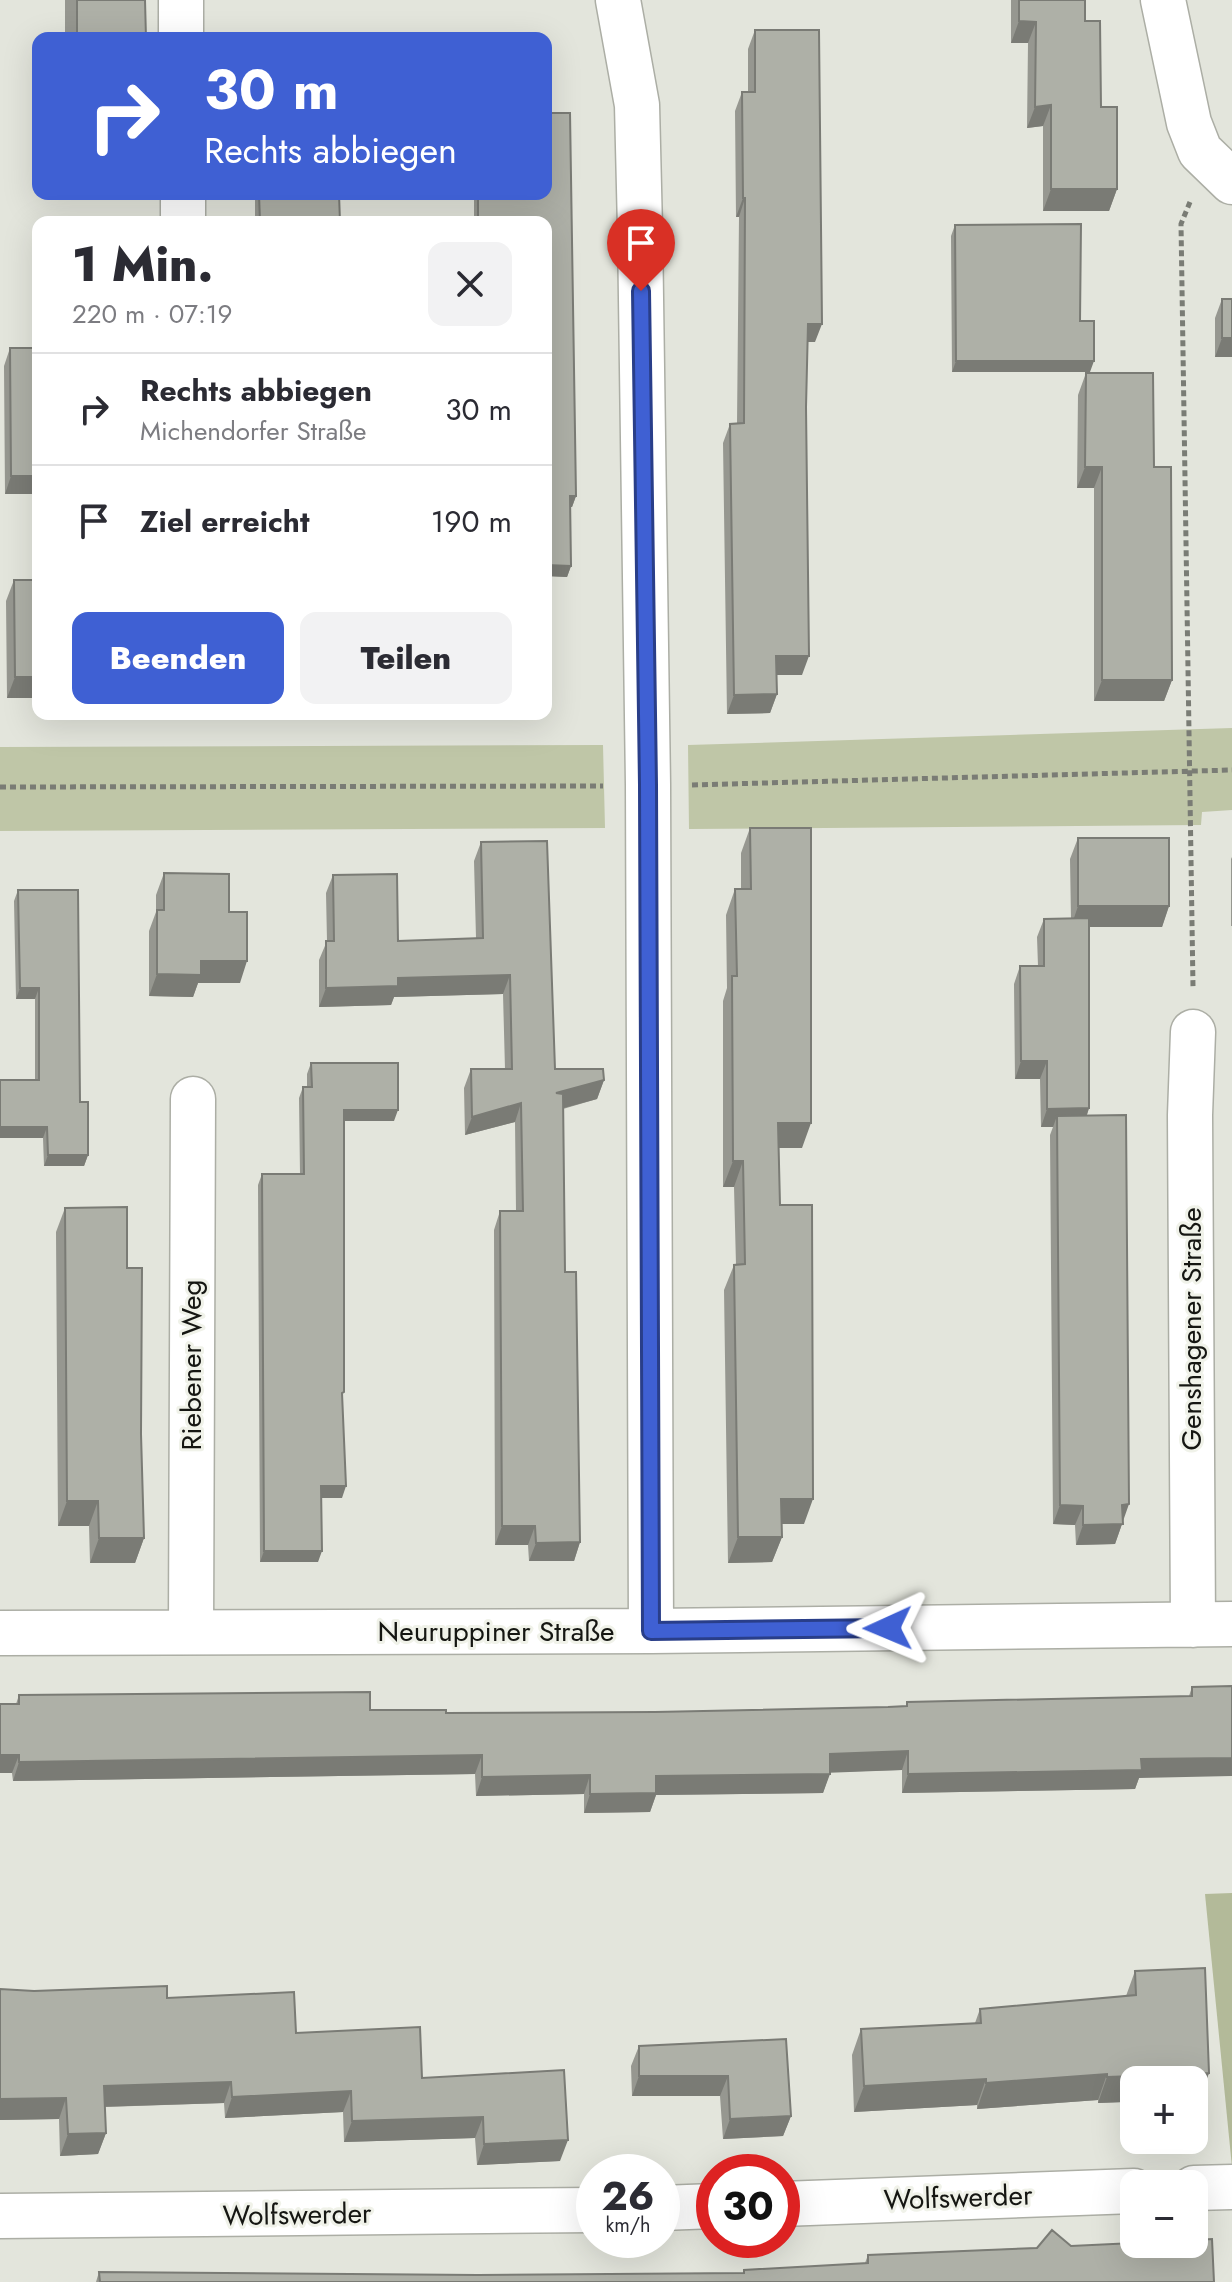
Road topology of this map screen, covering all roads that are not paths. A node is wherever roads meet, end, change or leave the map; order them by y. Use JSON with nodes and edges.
{"nodes":[{"id":1,"x":181,"y":0,"type":"edge"},
{"id":2,"x":618,"y":0,"type":"edge"},
{"id":3,"x":1163,"y":0,"type":"edge"},
{"id":4,"x":181,"y":32,"type":"edge"},
{"id":5,"x":1232,"y":182,"type":"edge"},
{"id":6,"x":1193,"y":1032,"type":"dead end"},
{"id":7,"x":193,"y":1099,"type":"dead end"},
{"id":8,"x":1213,"y":1625,"type":"edge"},
{"id":9,"x":191,"y":1631,"type":"junction"},
{"id":10,"x":651,"y":1631,"type":"junction"},
{"id":11,"x":0,"y":1633,"type":"edge"},
{"id":12,"x":1232,"y":2187,"type":"edge"},
{"id":13,"x":1208,"y":2188,"type":"edge"},
{"id":14,"x":1120,"y":2192,"type":"edge"},
{"id":15,"x":800,"y":2203,"type":"edge"},
{"id":16,"x":576,"y":2210,"type":"edge"},
{"id":17,"x":0,"y":2216,"type":"edge"}],
"edges":[{"from":1,"to":4,"type":"street"},
{"from":2,"to":10,"type":"street"},
{"from":3,"to":5,"type":"street"},
{"from":6,"to":8,"type":"street","name":"Genshagener Straße"},
{"from":7,"to":9,"type":"street","name":"Riebener Weg"},
{"from":8,"to":10,"type":"street","name":"Neuruppiner Straße"},
{"from":9,"to":10,"type":"street","name":"Neuruppiner Straße"},
{"from":9,"to":11,"type":"street","name":"Neuruppiner Straße"},
{"from":12,"to":13,"type":"street"},
{"from":14,"to":15,"type":"street","name":"Wolfswerder"},
{"from":16,"to":17,"type":"street","name":"Wolfswerder"}]}
